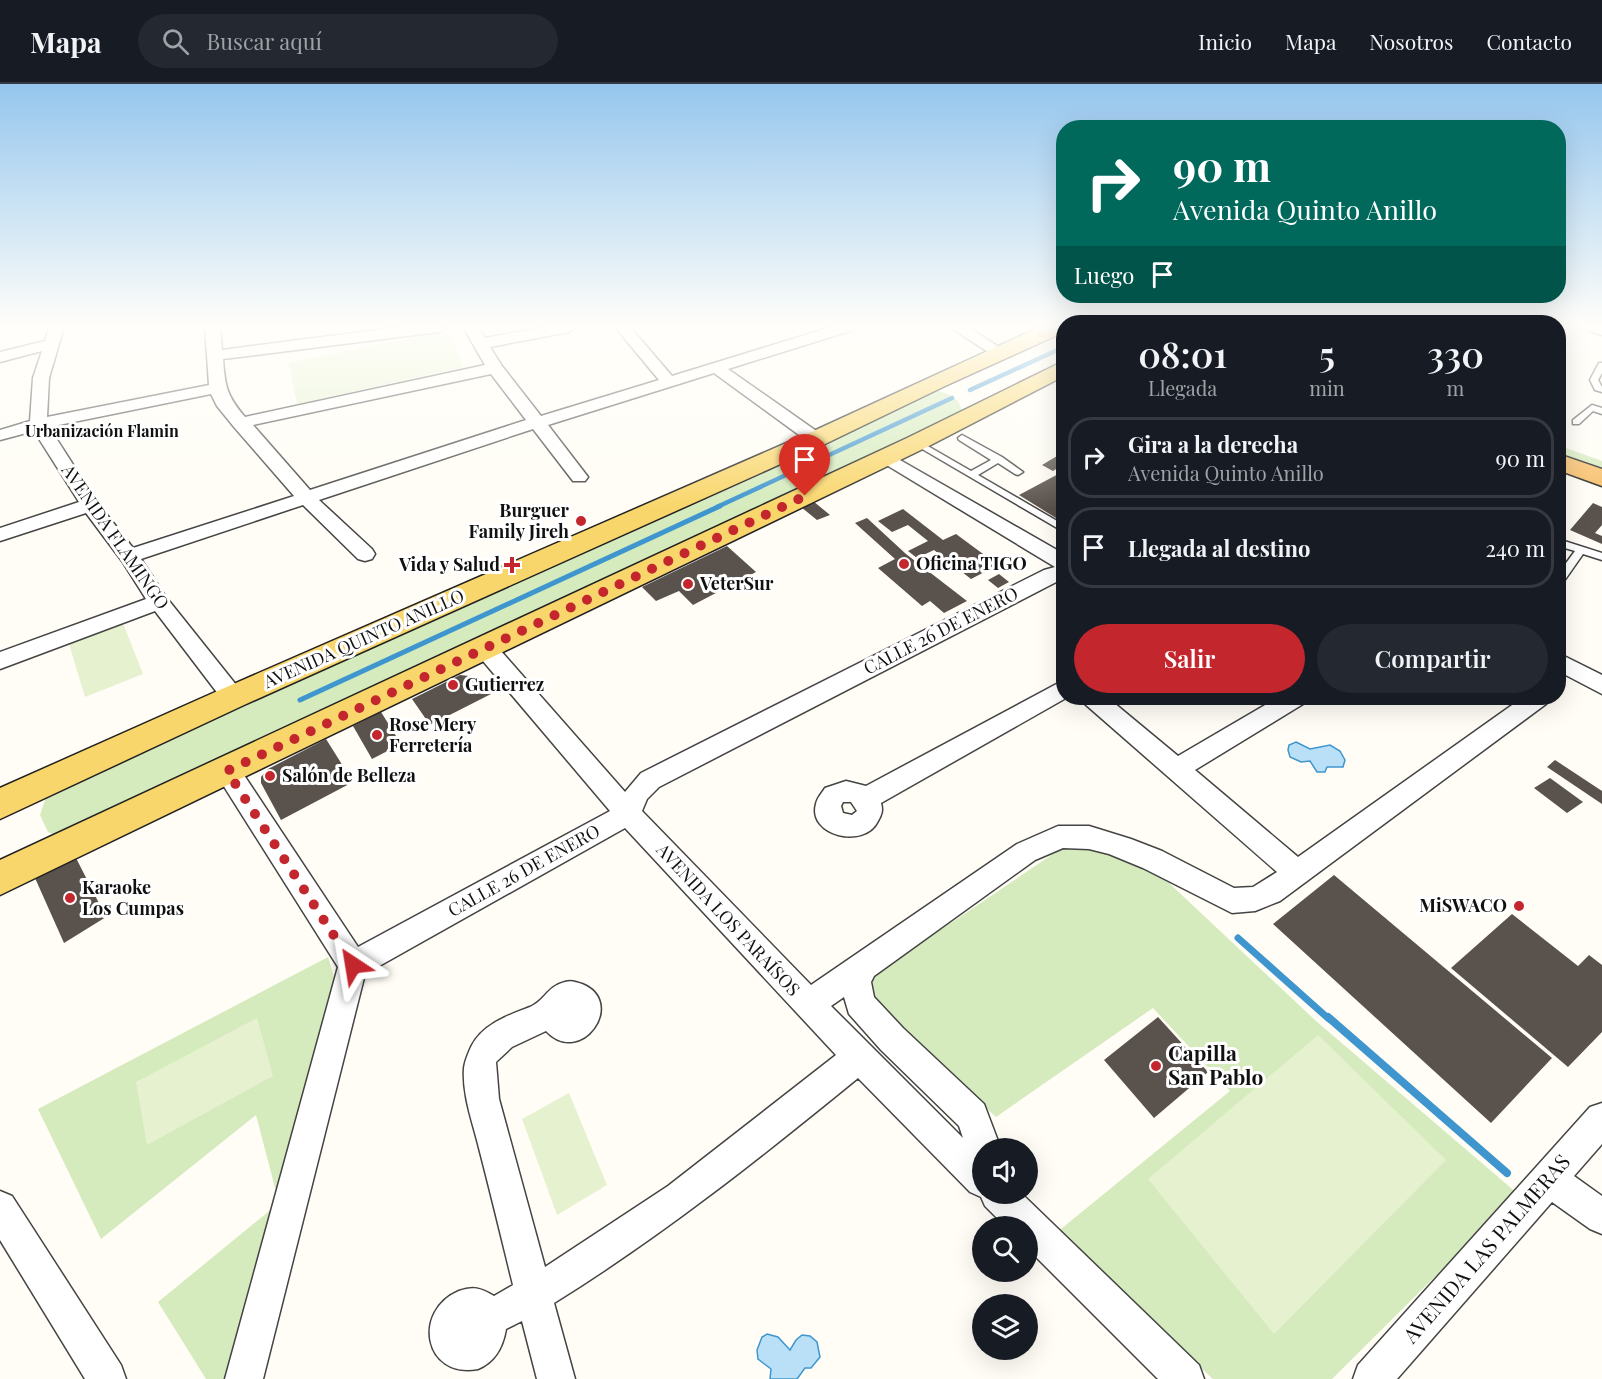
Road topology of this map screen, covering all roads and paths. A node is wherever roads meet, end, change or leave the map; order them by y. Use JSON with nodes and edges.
{"nodes":[{"id":1,"x":40,"y":387,"type":"edge"},
{"id":2,"x":405,"y":387,"type":"edge"},
{"id":3,"x":510,"y":387,"type":"edge"},
{"id":4,"x":655,"y":387,"type":"edge"},
{"id":5,"x":744,"y":387,"type":"edge"},
{"id":6,"x":924,"y":387,"type":"edge"},
{"id":7,"x":949,"y":387,"type":"edge"},
{"id":8,"x":1028,"y":387,"type":"edge"},
{"id":9,"x":217,"y":388,"type":"joint"},
{"id":10,"x":984,"y":407,"type":"junction"},
{"id":11,"x":1602,"y":411,"type":"edge"},
{"id":12,"x":538,"y":422,"type":"junction"},
{"id":13,"x":1576,"y":422,"type":"dead end"},
{"id":14,"x":240,"y":423,"type":"junction"},
{"id":15,"x":38,"y":424,"type":"junction"},
{"id":16,"x":0,"y":435,"type":"edge"},
{"id":17,"x":962,"y":438,"type":"dead end"},
{"id":18,"x":816,"y":439,"type":"junction"},
{"id":19,"x":916,"y":443,"type":"junction"},
{"id":20,"x":1566,"y":443,"type":"edge"},
{"id":21,"x":1602,"y":456,"type":"edge"},
{"id":22,"x":886,"y":457,"type":"junction"},
{"id":23,"x":999,"y":459,"type":"junction"},
{"id":24,"x":1566,"y":464,"type":"edge"},
{"id":25,"x":1018,"y":472,"type":"dead end"},
{"id":26,"x":971,"y":475,"type":"junction"},
{"id":27,"x":579,"y":477,"type":"dead end"},
{"id":28,"x":1602,"y":478,"type":"edge"},
{"id":29,"x":306,"y":498,"type":"junction"},
{"id":30,"x":90,"y":505,"type":"junction"},
{"id":31,"x":1056,"y":524,"type":"edge"},
{"id":32,"x":0,"y":535,"type":"edge"},
{"id":33,"x":1566,"y":545,"type":"edge"},
{"id":34,"x":1581,"y":550,"type":"junction"},
{"id":35,"x":365,"y":554,"type":"dead end"},
{"id":36,"x":129,"y":556,"type":"junction"},
{"id":37,"x":1602,"y":557,"type":"edge"},
{"id":38,"x":1056,"y":558,"type":"edge"},
{"id":39,"x":1566,"y":571,"type":"edge"},
{"id":40,"x":1056,"y":574,"type":"edge"},
{"id":41,"x":159,"y":602,"type":"junction"},
{"id":42,"x":485,"y":648,"type":"junction"},
{"id":43,"x":0,"y":661,"type":"edge"},
{"id":44,"x":1566,"y":672,"type":"edge"},
{"id":45,"x":1602,"y":685,"type":"edge"},
{"id":46,"x":1056,"y":692,"type":"edge"},
{"id":47,"x":233,"y":697,"type":"junction"},
{"id":48,"x":1101,"y":705,"type":"edge"},
{"id":49,"x":1283,"y":705,"type":"edge"},
{"id":50,"x":1529,"y":705,"type":"edge"},
{"id":51,"x":1175,"y":770,"type":"junction"},
{"id":52,"x":227,"y":771,"type":"junction"},
{"id":53,"x":866,"y":798,"type":"dead end"},
{"id":54,"x":0,"y":804,"type":"edge"},
{"id":55,"x":628,"y":814,"type":"junction"},
{"id":56,"x":1296,"y":872,"type":"junction"},
{"id":57,"x":0,"y":878,"type":"edge"},
{"id":58,"x":353,"y":965,"type":"junction"},
{"id":59,"x":863,"y":967,"type":"junction"},
{"id":60,"x":808,"y":1005,"type":"junction"},
{"id":61,"x":554,"y":1013,"type":"dead end"},
{"id":62,"x":859,"y":1057,"type":"junction"},
{"id":63,"x":1602,"y":1119,"type":"edge"},
{"id":64,"x":980,"y":1138,"type":"edge"},
{"id":65,"x":972,"y":1170,"type":"edge"},
{"id":66,"x":1549,"y":1179,"type":"junction"},
{"id":67,"x":1007,"y":1204,"type":"edge"},
{"id":68,"x":0,"y":1208,"type":"edge"},
{"id":69,"x":1602,"y":1217,"type":"edge"},
{"id":70,"x":534,"y":1296,"type":"junction"},
{"id":71,"x":488,"y":1319,"type":"dead end"},
{"id":72,"x":107,"y":1379,"type":"edge"},
{"id":73,"x":244,"y":1379,"type":"edge"},
{"id":74,"x":556,"y":1379,"type":"edge"},
{"id":75,"x":1185,"y":1379,"type":"edge"},
{"id":76,"x":1372,"y":1379,"type":"edge"}],
"edges":[{"from":1,"to":15,"type":"street"},
{"from":2,"to":14,"type":"street"},
{"from":3,"to":12,"type":"street"},
{"from":4,"to":12,"type":"street"},
{"from":5,"to":18,"type":"street"},
{"from":6,"to":18,"type":"main road","name":"AVENIDA QUINTO ANILLO"},
{"from":7,"to":10,"type":"main road"},
{"from":8,"to":10,"type":"main road"},
{"from":9,"to":14,"type":"street"},
{"from":9,"to":15,"type":"street"},
{"from":10,"to":19,"type":"main road"},
{"from":11,"to":13,"type":"lane"},
{"from":12,"to":27,"type":"street"},
{"from":12,"to":29,"type":"street"},
{"from":14,"to":29,"type":"street"},
{"from":15,"to":16,"type":"street"},
{"from":15,"to":30,"type":"street","name":"AVENIDA FLAMINGO"},
{"from":17,"to":23,"type":"lane"},
{"from":18,"to":47,"type":"main road","name":"AVENIDA QUINTO ANILLO"},
{"from":19,"to":22,"type":"main road"},
{"from":19,"to":26,"type":"lane"},
{"from":20,"to":21,"type":"highway"},
{"from":22,"to":38,"type":"street"},
{"from":22,"to":42,"type":"main road"},
{"from":23,"to":25,"type":"lane"},
{"from":23,"to":26,"type":"lane"},
{"from":24,"to":28,"type":"highway"},
{"from":26,"to":31,"type":"lane"},
{"from":29,"to":35,"type":"street"},
{"from":29,"to":36,"type":"street"},
{"from":30,"to":32,"type":"street"},
{"from":30,"to":36,"type":"street","name":"AVENIDA FLAMINGO"},
{"from":33,"to":34,"type":"lane"},
{"from":34,"to":37,"type":"lane"},
{"from":34,"to":39,"type":"lane"},
{"from":36,"to":41,"type":"street","name":"AVENIDA FLAMINGO"},
{"from":40,"to":55,"type":"street","name":"CALLE 26 DE ENERO"},
{"from":41,"to":43,"type":"street"},
{"from":41,"to":47,"type":"street","name":"AVENIDA FLAMINGO"},
{"from":42,"to":52,"type":"main road"},
{"from":42,"to":55,"type":"street","name":"AVENIDA LOS PARAÍSOS"},
{"from":44,"to":45,"type":"street"},
{"from":46,"to":53,"type":"street"},
{"from":47,"to":54,"type":"main road","name":"AVENIDA QUINTO ANILLO"},
{"from":48,"to":51,"type":"street"},
{"from":49,"to":51,"type":"street"},
{"from":50,"to":56,"type":"street"},
{"from":51,"to":56,"type":"street"},
{"from":52,"to":57,"type":"main road"},
{"from":52,"to":58,"type":"street"},
{"from":55,"to":58,"type":"street","name":"CALLE 26 DE ENERO"},
{"from":55,"to":60,"type":"street","name":"AVENIDA LOS PARAÍSOS"},
{"from":56,"to":59,"type":"street"},
{"from":58,"to":73,"type":"street"},
{"from":59,"to":60,"type":"street"},
{"from":59,"to":64,"type":"street"},
{"from":60,"to":62,"type":"street","name":"AVENIDA LOS PARAÍSOS"},
{"from":61,"to":70,"type":"street"},
{"from":62,"to":65,"type":"street","name":"AVENIDA LOS PARAÍSOS"},
{"from":62,"to":70,"type":"street"},
{"from":63,"to":66,"type":"street","name":"AVENIDA LAS PALMERAS"},
{"from":66,"to":69,"type":"street"},
{"from":66,"to":76,"type":"street","name":"AVENIDA LAS PALMERAS"},
{"from":67,"to":75,"type":"street"},
{"from":68,"to":72,"type":"street"},
{"from":70,"to":71,"type":"street"},
{"from":70,"to":74,"type":"street"}]}
